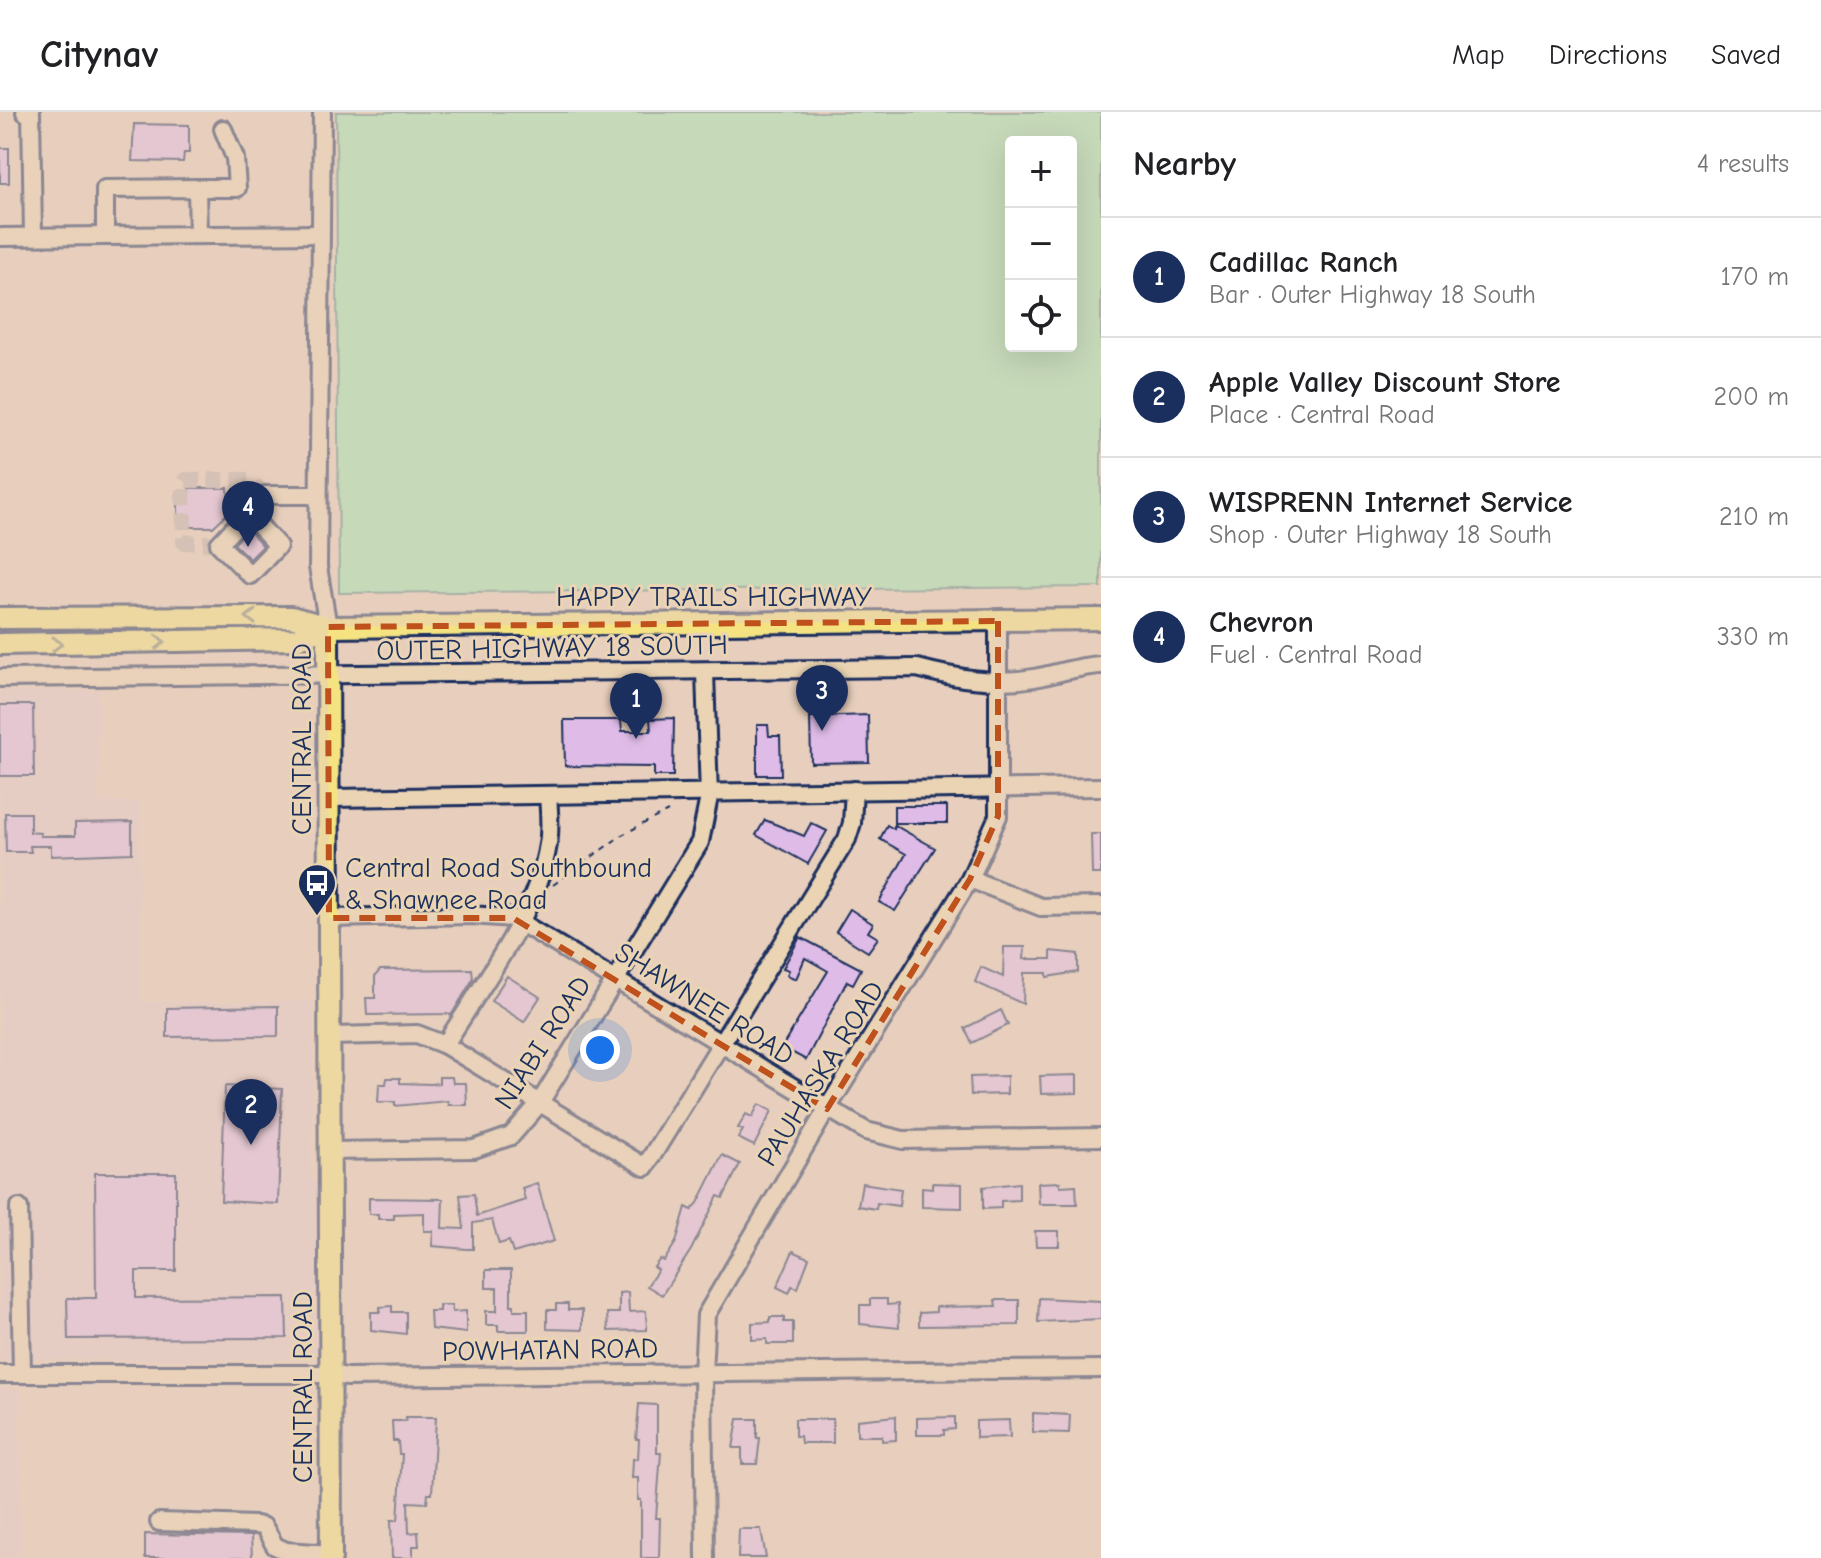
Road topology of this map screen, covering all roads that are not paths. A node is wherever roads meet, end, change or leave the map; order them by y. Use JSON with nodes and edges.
{"nodes":[{"id":1,"x":25,"y":112,"type":"edge"},
{"id":2,"x":322,"y":112,"type":"edge"},
{"id":3,"x":223,"y":129,"type":"dead end"},
{"id":4,"x":197,"y":188,"type":"junction"},
{"id":5,"x":319,"y":234,"type":"junction"},
{"id":6,"x":105,"y":235,"type":"junction"},
{"id":7,"x":198,"y":235,"type":"junction"},
{"id":8,"x":33,"y":236,"type":"junction"},
{"id":9,"x":0,"y":237,"type":"edge"},
{"id":10,"x":318,"y":495,"type":"junction"},
{"id":11,"x":248,"y":513,"type":"dead end"},
{"id":12,"x":0,"y":618,"type":"edge"},
{"id":13,"x":1101,"y":619,"type":"edge"},
{"id":14,"x":998,"y":621,"type":"junction"},
{"id":15,"x":328,"y":627,"type":"junction"},
{"id":16,"x":0,"y":644,"type":"edge"},
{"id":17,"x":1101,"y":665,"type":"edge"},
{"id":18,"x":705,"y":672,"type":"junction"},
{"id":19,"x":330,"y":676,"type":"junction"},
{"id":20,"x":0,"y":678,"type":"edge"},
{"id":21,"x":1000,"y":680,"type":"junction"},
{"id":22,"x":1101,"y":787,"type":"edge"},
{"id":23,"x":998,"y":789,"type":"junction"},
{"id":24,"x":854,"y":790,"type":"junction"},
{"id":25,"x":709,"y":793,"type":"junction"},
{"id":26,"x":548,"y":795,"type":"junction"},
{"id":27,"x":330,"y":798,"type":"junction"},
{"id":28,"x":970,"y":879,"type":"junction"},
{"id":29,"x":1101,"y":906,"type":"edge"},
{"id":30,"x":329,"y":918,"type":"junction"},
{"id":31,"x":519,"y":921,"type":"junction"},
{"id":32,"x":616,"y":977,"type":"junction"},
{"id":33,"x":330,"y":1036,"type":"junction"},
{"id":34,"x":723,"y":1044,"type":"junction"},
{"id":35,"x":445,"y":1045,"type":"junction"},
{"id":36,"x":539,"y":1104,"type":"junction"},
{"id":37,"x":827,"y":1109,"type":"junction"},
{"id":38,"x":1101,"y":1137,"type":"edge"},
{"id":39,"x":328,"y":1151,"type":"junction"},
{"id":40,"x":19,"y":1208,"type":"dead end"},
{"id":41,"x":1101,"y":1369,"type":"edge"},
{"id":42,"x":703,"y":1373,"type":"junction"},
{"id":43,"x":0,"y":1374,"type":"edge"},
{"id":44,"x":22,"y":1374,"type":"junction"},
{"id":45,"x":329,"y":1374,"type":"junction"},
{"id":46,"x":159,"y":1522,"type":"dead end"},
{"id":47,"x":331,"y":1556,"type":"edge"},
{"id":48,"x":705,"y":1558,"type":"edge"}],
"edges":[{"from":1,"to":8,"type":"street"},
{"from":2,"to":5,"type":"street","name":"CENTRAL ROAD"},
{"from":3,"to":4,"type":"street"},
{"from":4,"to":6,"type":"street"},
{"from":4,"to":7,"type":"street"},
{"from":5,"to":7,"type":"street"},
{"from":5,"to":10,"type":"street","name":"CENTRAL ROAD"},
{"from":6,"to":7,"type":"street"},
{"from":6,"to":8,"type":"street"},
{"from":8,"to":9,"type":"street"},
{"from":10,"to":11,"type":"street"},
{"from":10,"to":15,"type":"street","name":"CENTRAL ROAD"},
{"from":15,"to":12,"type":"main road","name":"HAPPY TRAILS HIGHWAY","one_way":true},
{"from":13,"to":14,"type":"main road","name":"HAPPY TRAILS HIGHWAY"},
{"from":14,"to":15,"type":"main road","name":"HAPPY TRAILS HIGHWAY"},
{"from":14,"to":21,"type":"street","name":"PAUHASKA ROAD"},
{"from":16,"to":15,"type":"main road","name":"HAPPY TRAILS HIGHWAY","one_way":true},
{"from":15,"to":19,"type":"main road","name":"CENTRAL ROAD"},
{"from":17,"to":21,"type":"street","name":"OUTER HIGHWAY 18 SOUTH"},
{"from":18,"to":19,"type":"street","name":"OUTER HIGHWAY 18 SOUTH"},
{"from":18,"to":21,"type":"street","name":"OUTER HIGHWAY 18 SOUTH"},
{"from":18,"to":25,"type":"street","name":"NIABI ROAD"},
{"from":19,"to":20,"type":"street","name":"OUTER HIGHWAY 18 SOUTH"},
{"from":19,"to":27,"type":"main road","name":"CENTRAL ROAD"},
{"from":21,"to":23,"type":"street","name":"PAUHASKA ROAD"},
{"from":22,"to":23,"type":"street"},
{"from":23,"to":24,"type":"street"},
{"from":23,"to":28,"type":"street","name":"PAUHASKA ROAD"},
{"from":24,"to":25,"type":"street"},
{"from":24,"to":34,"type":"street"},
{"from":25,"to":26,"type":"street"},
{"from":25,"to":32,"type":"street","name":"NIABI ROAD"},
{"from":26,"to":27,"type":"street"},
{"from":26,"to":31,"type":"street"},
{"from":27,"to":30,"type":"main road","name":"CENTRAL ROAD"},
{"from":28,"to":29,"type":"street"},
{"from":28,"to":37,"type":"street","name":"PAUHASKA ROAD"},
{"from":30,"to":31,"type":"street","name":"SHAWNEE ROAD"},
{"from":30,"to":33,"type":"main road","name":"CENTRAL ROAD"},
{"from":31,"to":32,"type":"street","name":"SHAWNEE ROAD"},
{"from":31,"to":35,"type":"street"},
{"from":32,"to":34,"type":"street","name":"SHAWNEE ROAD"},
{"from":32,"to":36,"type":"street","name":"NIABI ROAD"},
{"from":33,"to":35,"type":"street"},
{"from":33,"to":39,"type":"main road","name":"CENTRAL ROAD"},
{"from":34,"to":36,"type":"street"},
{"from":34,"to":37,"type":"street","name":"SHAWNEE ROAD"},
{"from":35,"to":36,"type":"street"},
{"from":36,"to":39,"type":"street","name":"NIABI ROAD"},
{"from":37,"to":38,"type":"street","name":"SHAWNEE ROAD"},
{"from":37,"to":42,"type":"street","name":"PAUHASKA ROAD"},
{"from":39,"to":45,"type":"main road","name":"CENTRAL ROAD"},
{"from":40,"to":44,"type":"street"},
{"from":41,"to":42,"type":"street","name":"POWHATAN ROAD"},
{"from":42,"to":45,"type":"street","name":"POWHATAN ROAD"},
{"from":42,"to":48,"type":"street","name":"PAUHASKA ROAD"},
{"from":43,"to":44,"type":"street","name":"POWHATAN ROAD"},
{"from":44,"to":45,"type":"street","name":"POWHATAN ROAD"},
{"from":45,"to":47,"type":"main road","name":"CENTRAL ROAD"},
{"from":46,"to":47,"type":"street"}]}
